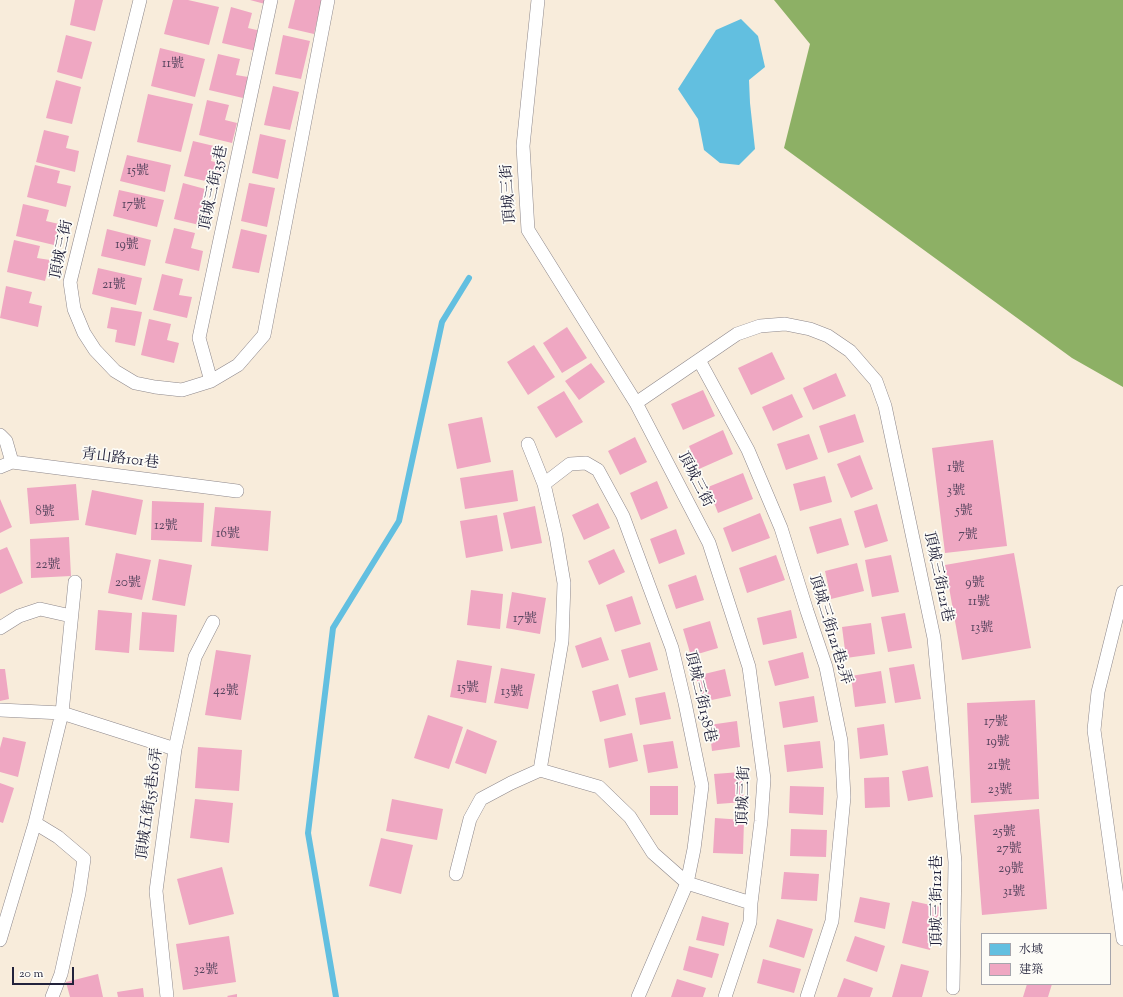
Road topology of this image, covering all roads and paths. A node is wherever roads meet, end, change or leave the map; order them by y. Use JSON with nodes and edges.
{"nodes":[{"id":1,"x":140,"y":0,"type":"edge"},
{"id":2,"x":271,"y":0,"type":"edge"},
{"id":3,"x":328,"y":0,"type":"edge"},
{"id":4,"x":538,"y":0,"type":"edge"},
{"id":5,"x":699,"y":360,"type":"junction"},
{"id":6,"x":211,"y":381,"type":"junction"},
{"id":7,"x":636,"y":403,"type":"junction"},
{"id":8,"x":0,"y":436,"type":"edge"},
{"id":9,"x":528,"y":444,"type":"dead end"},
{"id":10,"x":12,"y":462,"type":"junction"},
{"id":11,"x":0,"y":467,"type":"edge"},
{"id":12,"x":544,"y":484,"type":"junction"},
{"id":13,"x":237,"y":491,"type":"dead end"},
{"id":14,"x":74,"y":582,"type":"dead end"},
{"id":15,"x":1123,"y":592,"type":"edge"},
{"id":16,"x":71,"y":616,"type":"junction"},
{"id":17,"x":213,"y":622,"type":"dead end"},
{"id":18,"x":0,"y":628,"type":"edge"},
{"id":19,"x":0,"y":710,"type":"edge"},
{"id":20,"x":62,"y":712,"type":"junction"},
{"id":21,"x":175,"y":749,"type":"junction"},
{"id":22,"x":540,"y":770,"type":"junction"},
{"id":23,"x":35,"y":823,"type":"junction"},
{"id":24,"x":456,"y":874,"type":"dead end"},
{"id":25,"x":687,"y":883,"type":"junction"},
{"id":26,"x":751,"y":902,"type":"junction"},
{"id":27,"x":1123,"y":939,"type":"edge"},
{"id":28,"x":0,"y":940,"type":"edge"},
{"id":29,"x":953,"y":988,"type":"dead end"},
{"id":30,"x":52,"y":997,"type":"edge"},
{"id":31,"x":167,"y":997,"type":"edge"},
{"id":32,"x":638,"y":997,"type":"edge"},
{"id":33,"x":725,"y":997,"type":"edge"},
{"id":34,"x":807,"y":997,"type":"edge"}],
"edges":[{"from":1,"to":6,"type":"lane","name":"頂城三街"},
{"from":2,"to":6,"type":"lane","name":"頂城三街35巷"},
{"from":3,"to":6,"type":"lane","name":"頂城三街"},
{"from":4,"to":7,"type":"lane","name":"頂城三街"},
{"from":5,"to":7,"type":"lane","name":"頂城三街121巷"},
{"from":5,"to":29,"type":"lane","name":"頂城三街121巷"},
{"from":5,"to":34,"type":"lane","name":"頂城三街121巷2弄"},
{"from":7,"to":26,"type":"lane","name":"頂城三街"},
{"from":8,"to":10,"type":"lane"},
{"from":9,"to":12,"type":"lane"},
{"from":10,"to":11,"type":"lane","name":"青山路101巷"},
{"from":10,"to":13,"type":"lane","name":"青山路101巷"},
{"from":12,"to":22,"type":"lane"},
{"from":12,"to":25,"type":"lane","name":"頂城三街138巷"},
{"from":14,"to":16,"type":"lane"},
{"from":15,"to":27,"type":"lane"},
{"from":16,"to":18,"type":"lane"},
{"from":16,"to":20,"type":"lane"},
{"from":17,"to":21,"type":"lane","name":"頂城五街55巷16弄"},
{"from":19,"to":20,"type":"lane"},
{"from":20,"to":21,"type":"lane"},
{"from":20,"to":23,"type":"lane"},
{"from":21,"to":31,"type":"lane","name":"頂城五街55巷16弄"},
{"from":22,"to":24,"type":"lane"},
{"from":22,"to":25,"type":"lane"},
{"from":23,"to":28,"type":"lane"},
{"from":23,"to":30,"type":"lane"},
{"from":25,"to":26,"type":"lane"},
{"from":25,"to":32,"type":"lane","name":"頂城三街138巷"},
{"from":26,"to":33,"type":"lane","name":"頂城三街"}]}
